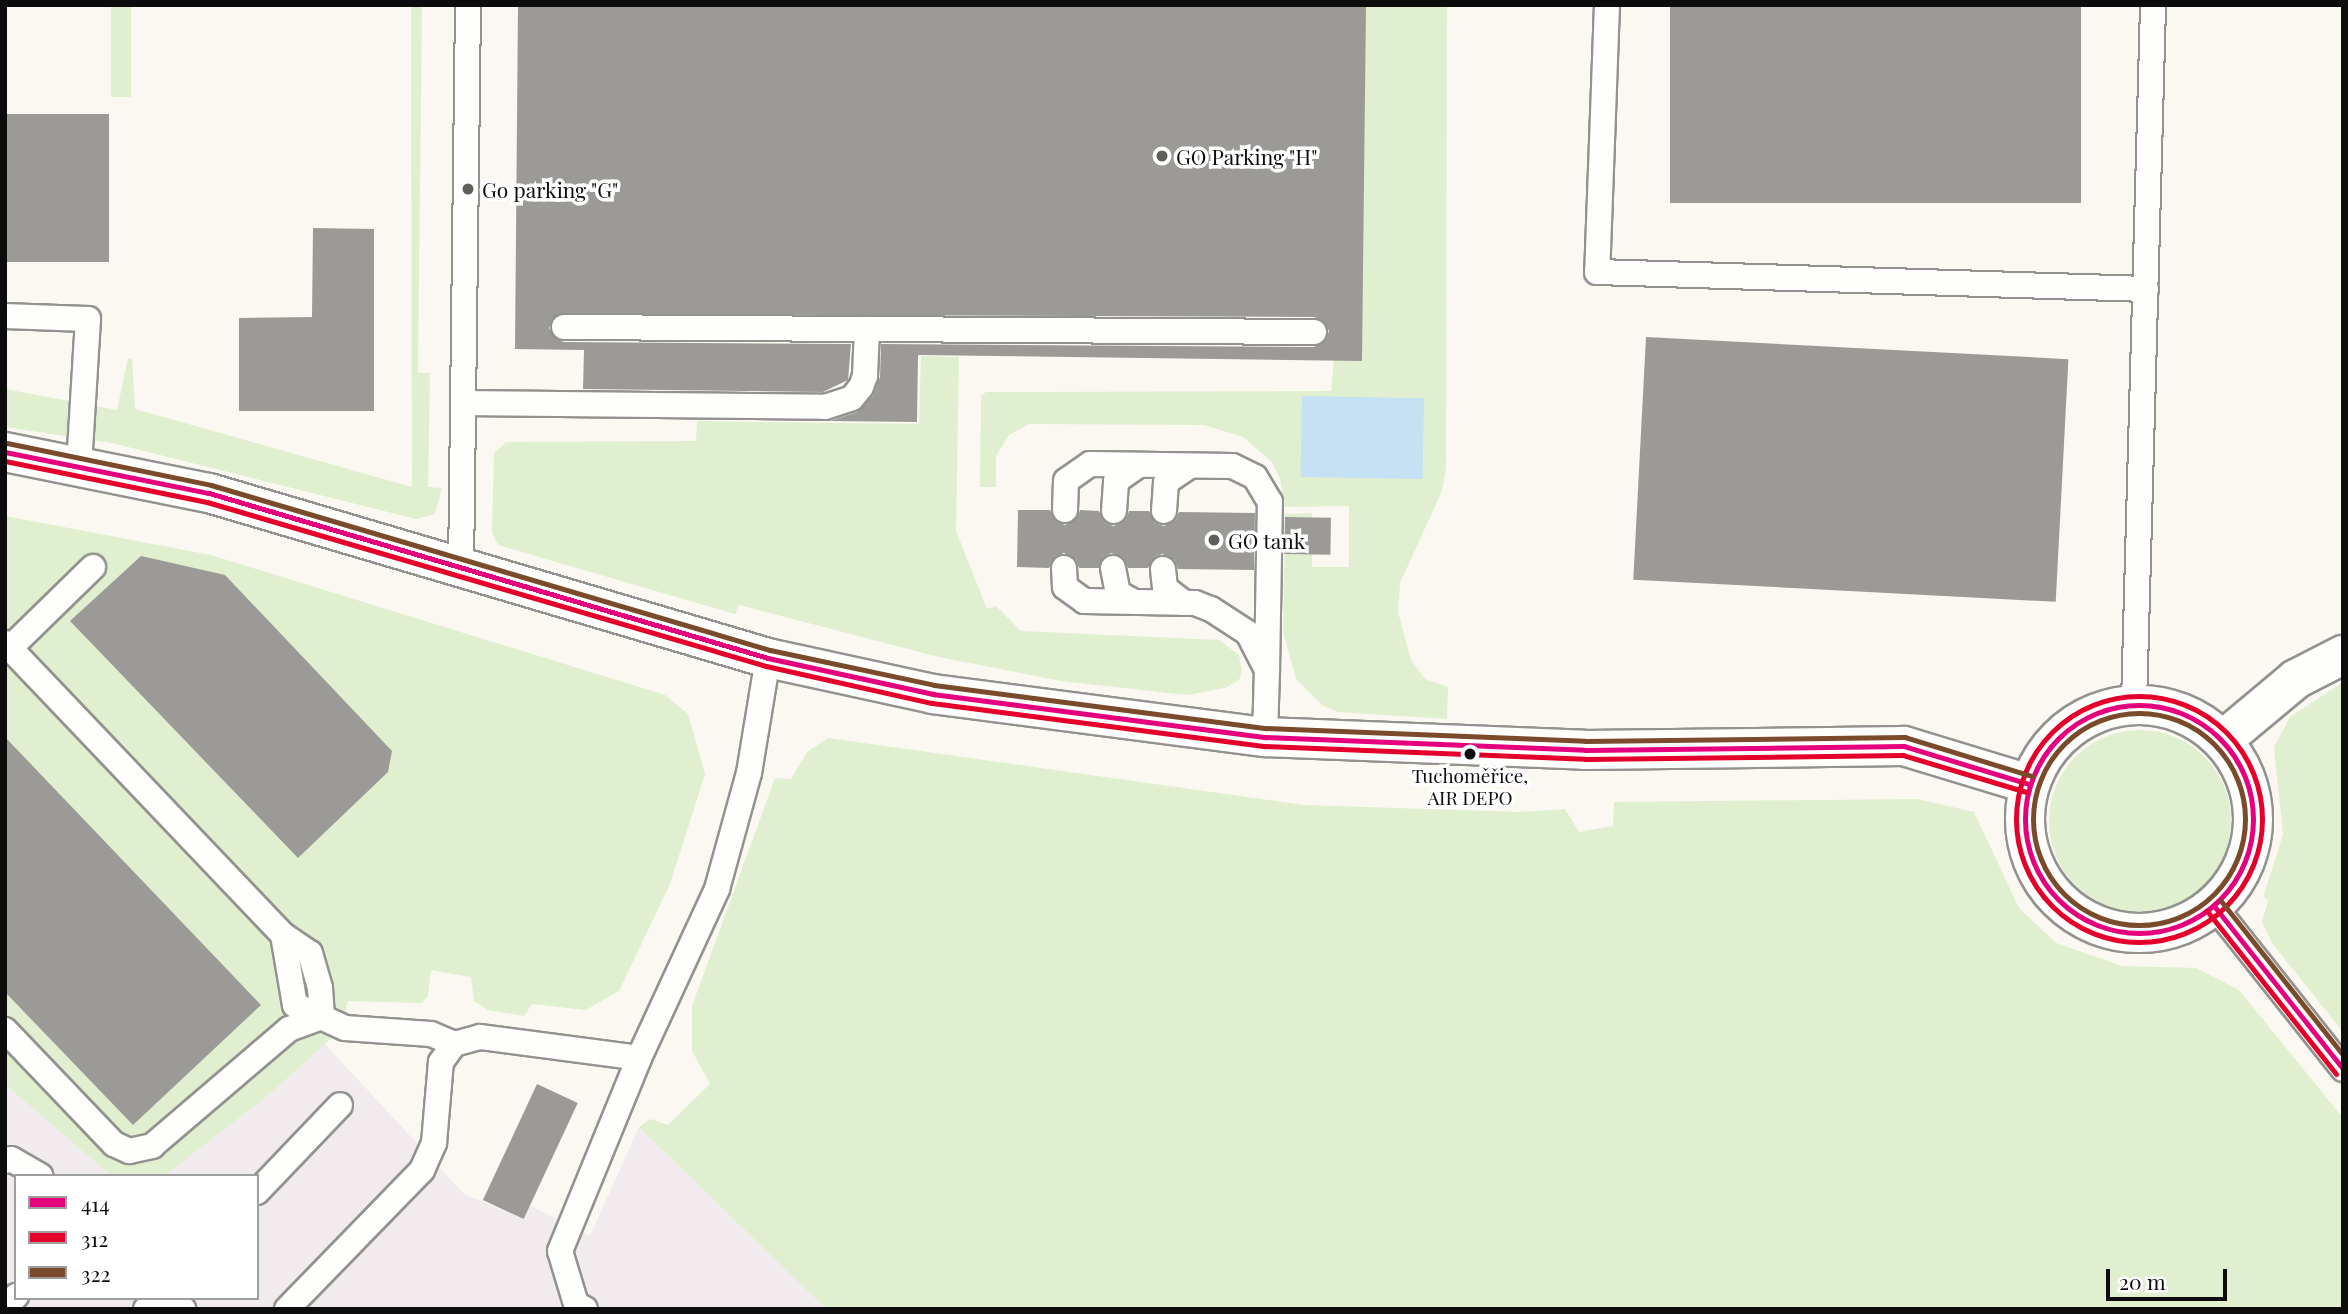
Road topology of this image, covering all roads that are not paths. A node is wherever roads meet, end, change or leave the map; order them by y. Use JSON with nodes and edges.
{"nodes":[{"id":1,"x":468,"y":5,"type":"edge"},
{"id":2,"x":1607,"y":5,"type":"edge"},
{"id":3,"x":2153,"y":5,"type":"edge"},
{"id":4,"x":2146,"y":289,"type":"junction"},
{"id":5,"x":5,"y":316,"type":"edge"},
{"id":6,"x":564,"y":327,"type":"dead end"},
{"id":7,"x":867,"y":329,"type":"junction"},
{"id":8,"x":1314,"y":332,"type":"dead end"},
{"id":9,"x":463,"y":403,"type":"junction"},
{"id":10,"x":5,"y":452,"type":"edge"},
{"id":11,"x":1139,"y":465,"type":"junction"},
{"id":12,"x":1190,"y":466,"type":"junction"},
{"id":13,"x":79,"y":467,"type":"junction"},
{"id":14,"x":1065,"y":510,"type":"dead end"},
{"id":15,"x":1114,"y":511,"type":"dead end"},
{"id":16,"x":1164,"y":512,"type":"dead end"},
{"id":17,"x":93,"y":567,"type":"dead end"},
{"id":18,"x":1064,"y":568,"type":"dead end"},
{"id":19,"x":1113,"y":568,"type":"dead end"},
{"id":20,"x":1163,"y":569,"type":"dead end"},
{"id":21,"x":461,"y":570,"type":"junction"},
{"id":22,"x":1134,"y":602,"type":"junction"},
{"id":23,"x":1184,"y":603,"type":"junction"},
{"id":24,"x":8,"y":645,"type":"edge"},
{"id":25,"x":2343,"y":655,"type":"edge"},
{"id":26,"x":768,"y":658,"type":"junction"},
{"id":27,"x":1268,"y":670,"type":"junction"},
{"id":28,"x":2134,"y":704,"type":"junction"},
{"id":29,"x":1265,"y":737,"type":"junction"},
{"id":30,"x":2223,"y":740,"type":"junction"},
{"id":31,"x":2029,"y":784,"type":"junction"},
{"id":32,"x":2214,"y":905,"type":"junction"},
{"id":33,"x":322,"y":1017,"type":"junction"},
{"id":34,"x":5,"y":1030,"type":"edge"},
{"id":35,"x":454,"y":1044,"type":"junction"},
{"id":36,"x":639,"y":1058,"type":"junction"},
{"id":37,"x":2343,"y":1069,"type":"edge"},
{"id":38,"x":340,"y":1105,"type":"dead end"},
{"id":39,"x":5,"y":1161,"type":"edge"},
{"id":40,"x":37,"y":1174,"type":"edge"},
{"id":41,"x":259,"y":1190,"type":"edge"},
{"id":42,"x":577,"y":1307,"type":"edge"},
{"id":43,"x":287,"y":1309,"type":"edge"}],
"edges":[{"from":1,"to":9,"type":"lane"},
{"from":2,"to":4,"type":"lane"},
{"from":3,"to":4,"type":"lane"},
{"from":4,"to":28,"type":"lane"},
{"from":5,"to":13,"type":"lane"},
{"from":6,"to":7,"type":"lane"},
{"from":7,"to":8,"type":"lane"},
{"from":7,"to":9,"type":"lane"},
{"from":9,"to":21,"type":"lane"},
{"from":10,"to":13,"type":"street"},
{"from":11,"to":12,"type":"lane"},
{"from":11,"to":14,"type":"lane"},
{"from":11,"to":15,"type":"lane"},
{"from":12,"to":16,"type":"lane"},
{"from":12,"to":27,"type":"lane"},
{"from":13,"to":21,"type":"street"},
{"from":17,"to":24,"type":"lane"},
{"from":18,"to":22,"type":"lane"},
{"from":19,"to":22,"type":"lane"},
{"from":20,"to":23,"type":"lane"},
{"from":21,"to":26,"type":"street"},
{"from":22,"to":23,"type":"lane"},
{"from":23,"to":27,"type":"lane"},
{"from":24,"to":33,"type":"lane"},
{"from":25,"to":30,"type":"street"},
{"from":26,"to":29,"type":"street"},
{"from":26,"to":36,"type":"lane"},
{"from":27,"to":29,"type":"lane"},
{"from":28,"to":30,"type":"street"},
{"from":28,"to":31,"type":"street"},
{"from":29,"to":31,"type":"street"},
{"from":30,"to":32,"type":"street"},
{"from":31,"to":32,"type":"street"},
{"from":32,"to":37,"type":"lane"},
{"from":33,"to":34,"type":"lane"},
{"from":33,"to":35,"type":"lane"},
{"from":35,"to":36,"type":"lane"},
{"from":35,"to":43,"type":"lane"},
{"from":36,"to":42,"type":"lane"},
{"from":38,"to":41,"type":"lane"},
{"from":39,"to":40,"type":"lane"}]}
